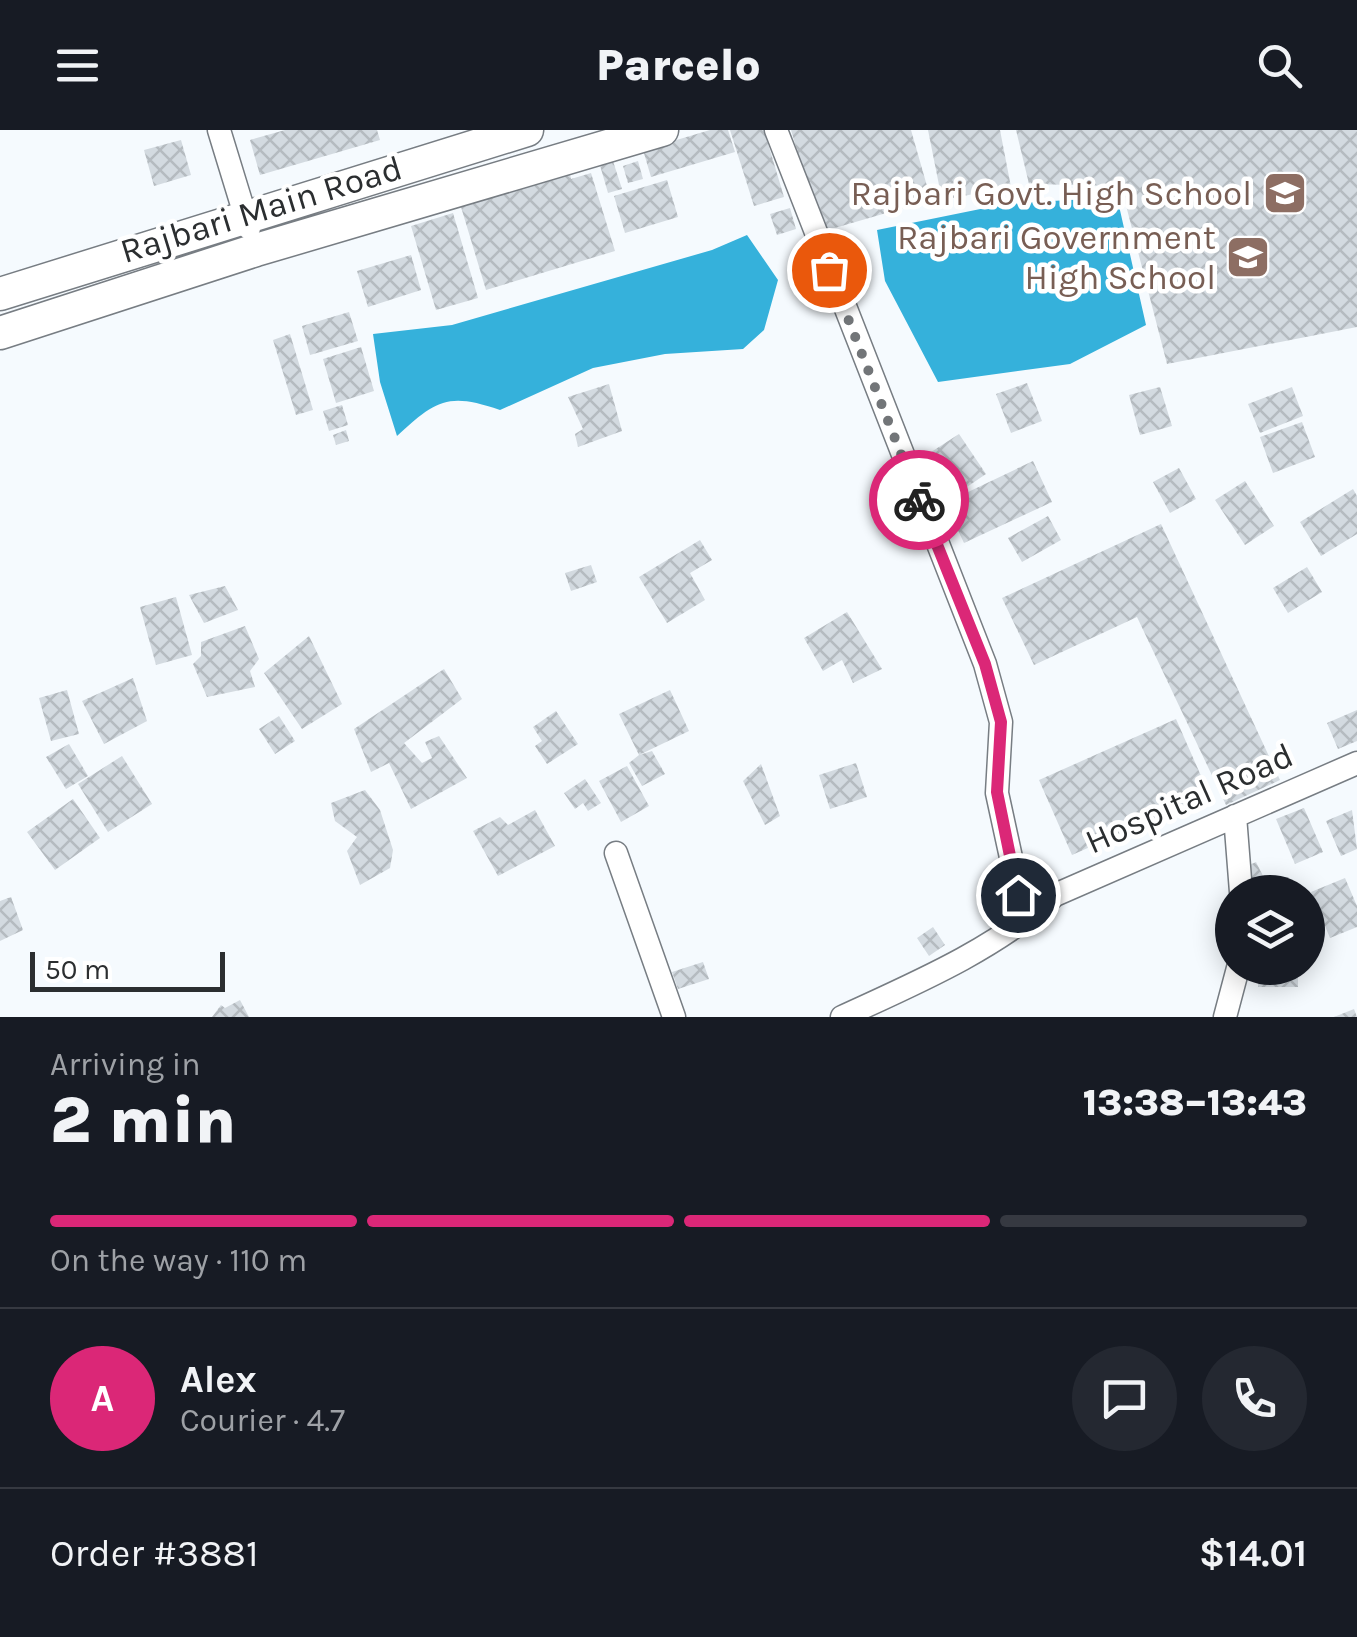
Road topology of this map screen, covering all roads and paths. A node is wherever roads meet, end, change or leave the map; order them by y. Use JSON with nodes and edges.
{"nodes":[{"id":1,"x":219,"y":130,"type":"edge"},
{"id":2,"x":527,"y":130,"type":"edge"},
{"id":3,"x":662,"y":130,"type":"edge"},
{"id":4,"x":776,"y":130,"type":"edge"},
{"id":5,"x":245,"y":215,"type":"junction"},
{"id":6,"x":256,"y":250,"type":"junction"},
{"id":7,"x":0,"y":294,"type":"edge"},
{"id":8,"x":0,"y":333,"type":"edge"},
{"id":9,"x":1357,"y":762,"type":"edge"},
{"id":10,"x":1235,"y":816,"type":"junction"},
{"id":11,"x":616,"y":853,"type":"dead end"},
{"id":12,"x":1240,"y":875,"type":"edge"},
{"id":13,"x":1025,"y":922,"type":"junction"},
{"id":14,"x":1234,"y":985,"type":"edge"},
{"id":15,"x":674,"y":1017,"type":"edge"},
{"id":16,"x":842,"y":1017,"type":"edge"},
{"id":17,"x":1226,"y":1017,"type":"edge"}],
"edges":[{"from":1,"to":5,"type":"street"},
{"from":2,"to":5,"type":"street","name":"Rajbari Main Road"},
{"from":3,"to":6,"type":"street","name":"Rajbari Main Road"},
{"from":4,"to":13,"type":"street"},
{"from":5,"to":6,"type":"street"},
{"from":5,"to":7,"type":"street","name":"Rajbari Main Road"},
{"from":6,"to":8,"type":"street","name":"Rajbari Main Road"},
{"from":9,"to":10,"type":"street","name":"Hospital Road"},
{"from":10,"to":12,"type":"street"},
{"from":10,"to":13,"type":"street","name":"Hospital Road"},
{"from":11,"to":15,"type":"street"},
{"from":13,"to":16,"type":"street","name":"Hospital Road"},
{"from":14,"to":17,"type":"street"}]}
